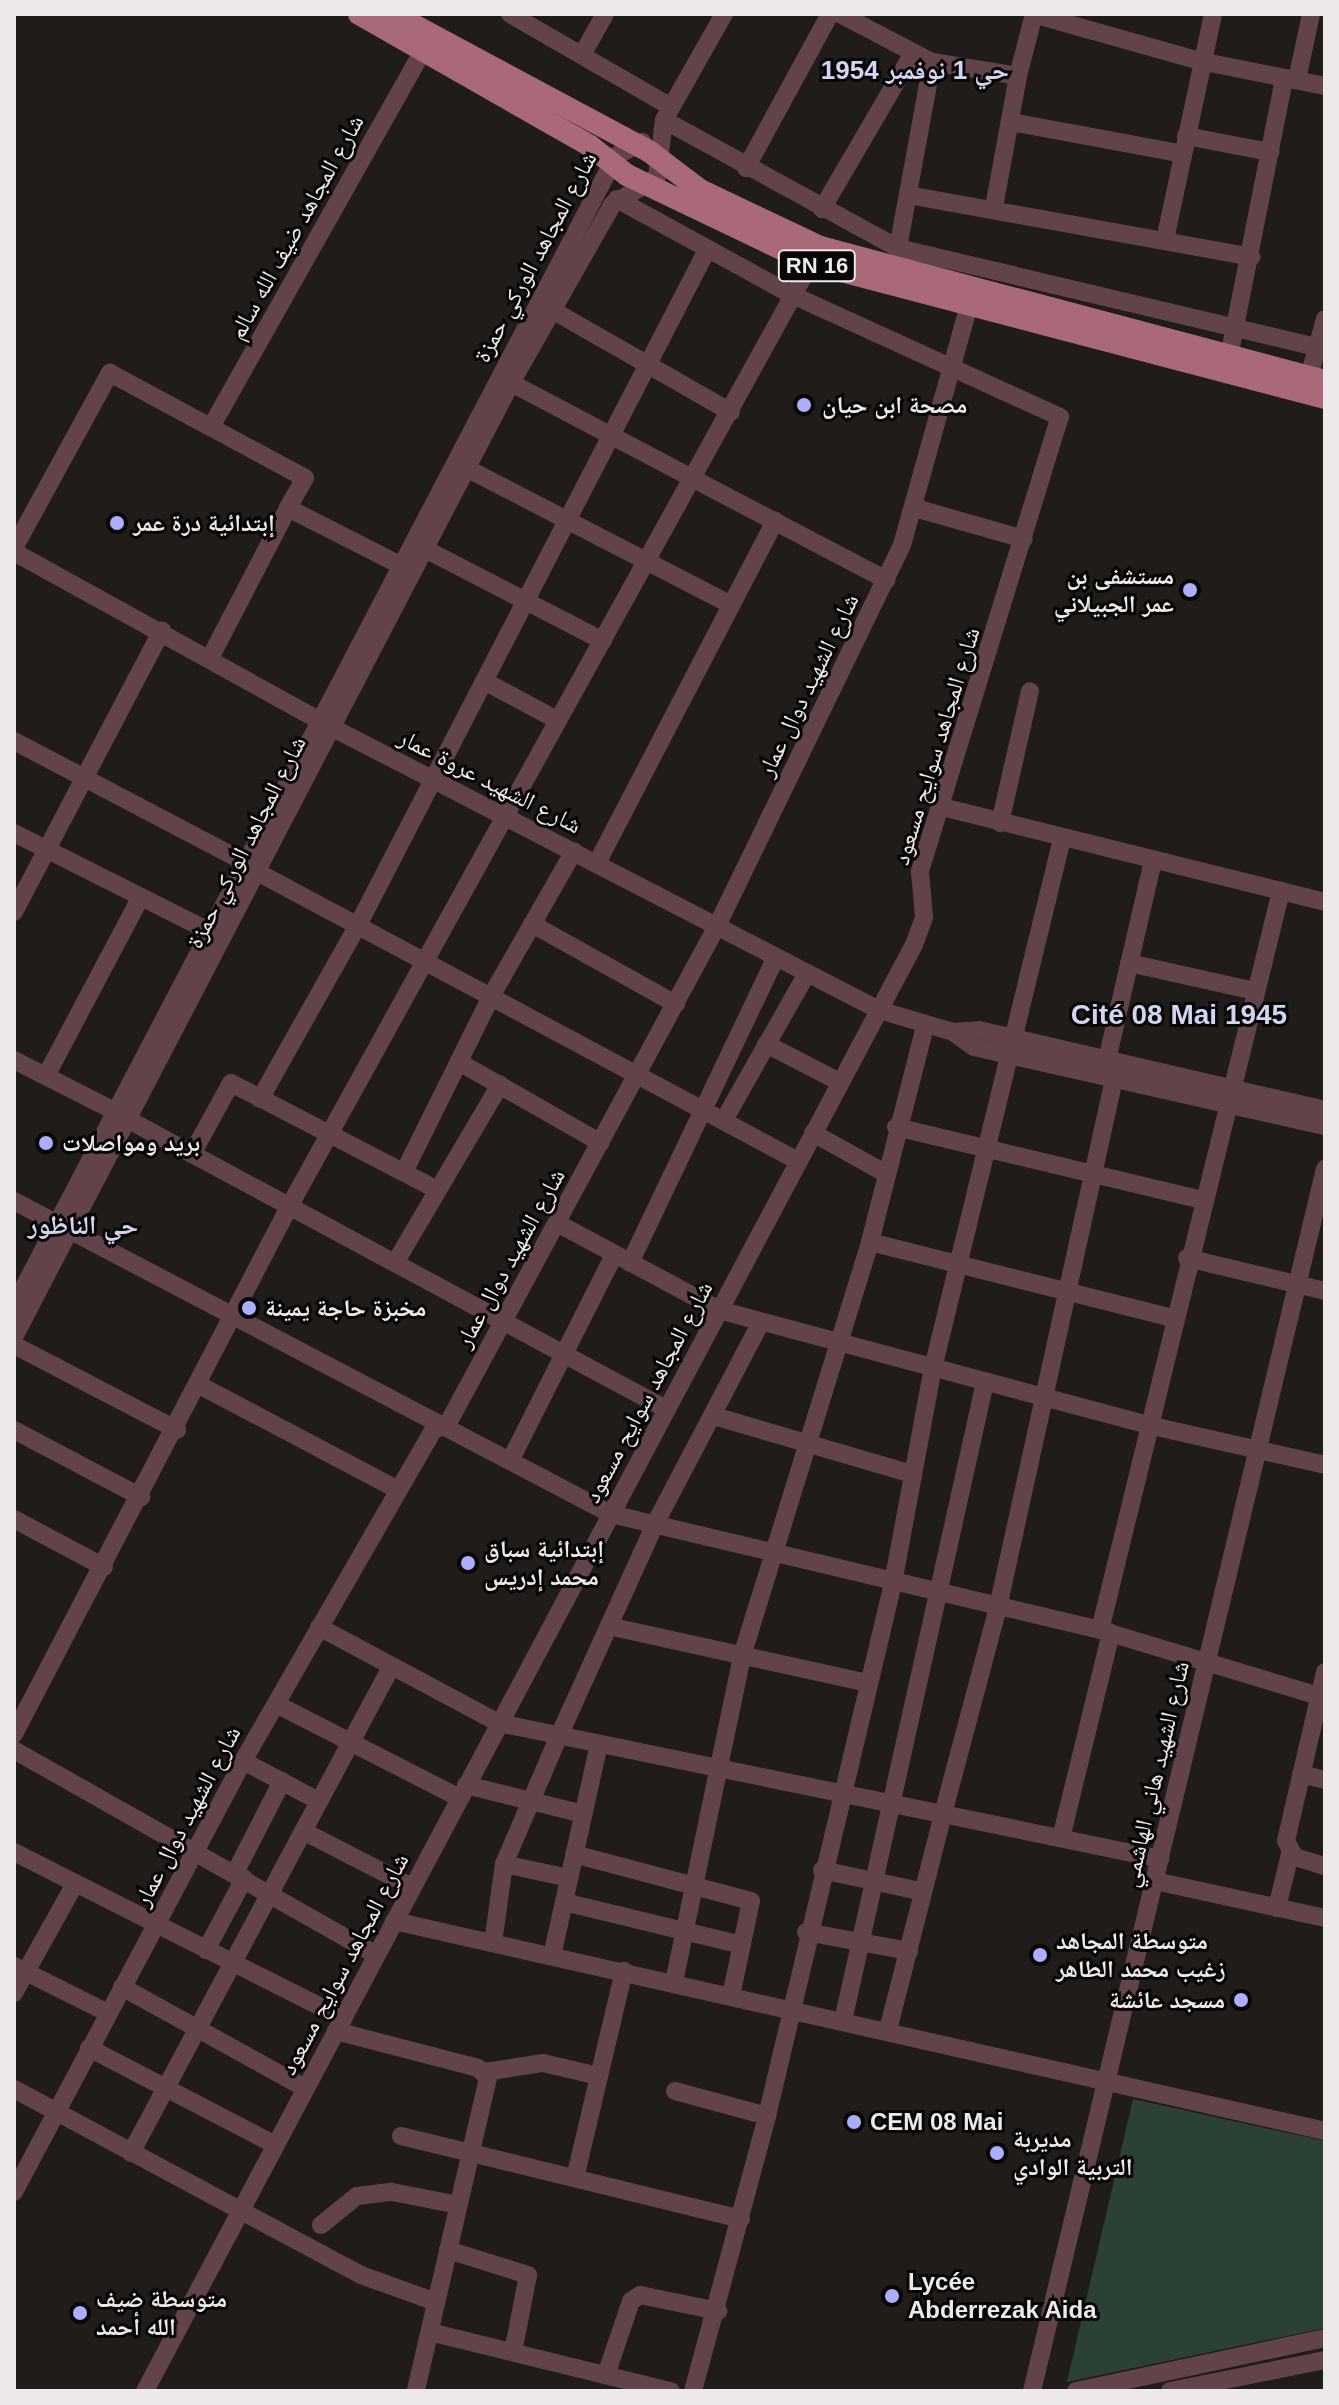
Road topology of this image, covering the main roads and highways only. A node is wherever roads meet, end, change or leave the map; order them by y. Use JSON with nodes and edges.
{"nodes":[{"id":1,"x":359,"y":14,"type":"edge"},
{"id":2,"x":393,"y":14,"type":"edge"},
{"id":3,"x":1317,"y":379,"type":"edge"},
{"id":4,"x":1325,"y":398,"type":"edge"}],
"edges":[{"from":1,"to":4,"type":"main road","number":"RN 16"},
{"from":2,"to":3,"type":"main road","number":"RN 16"}]}
